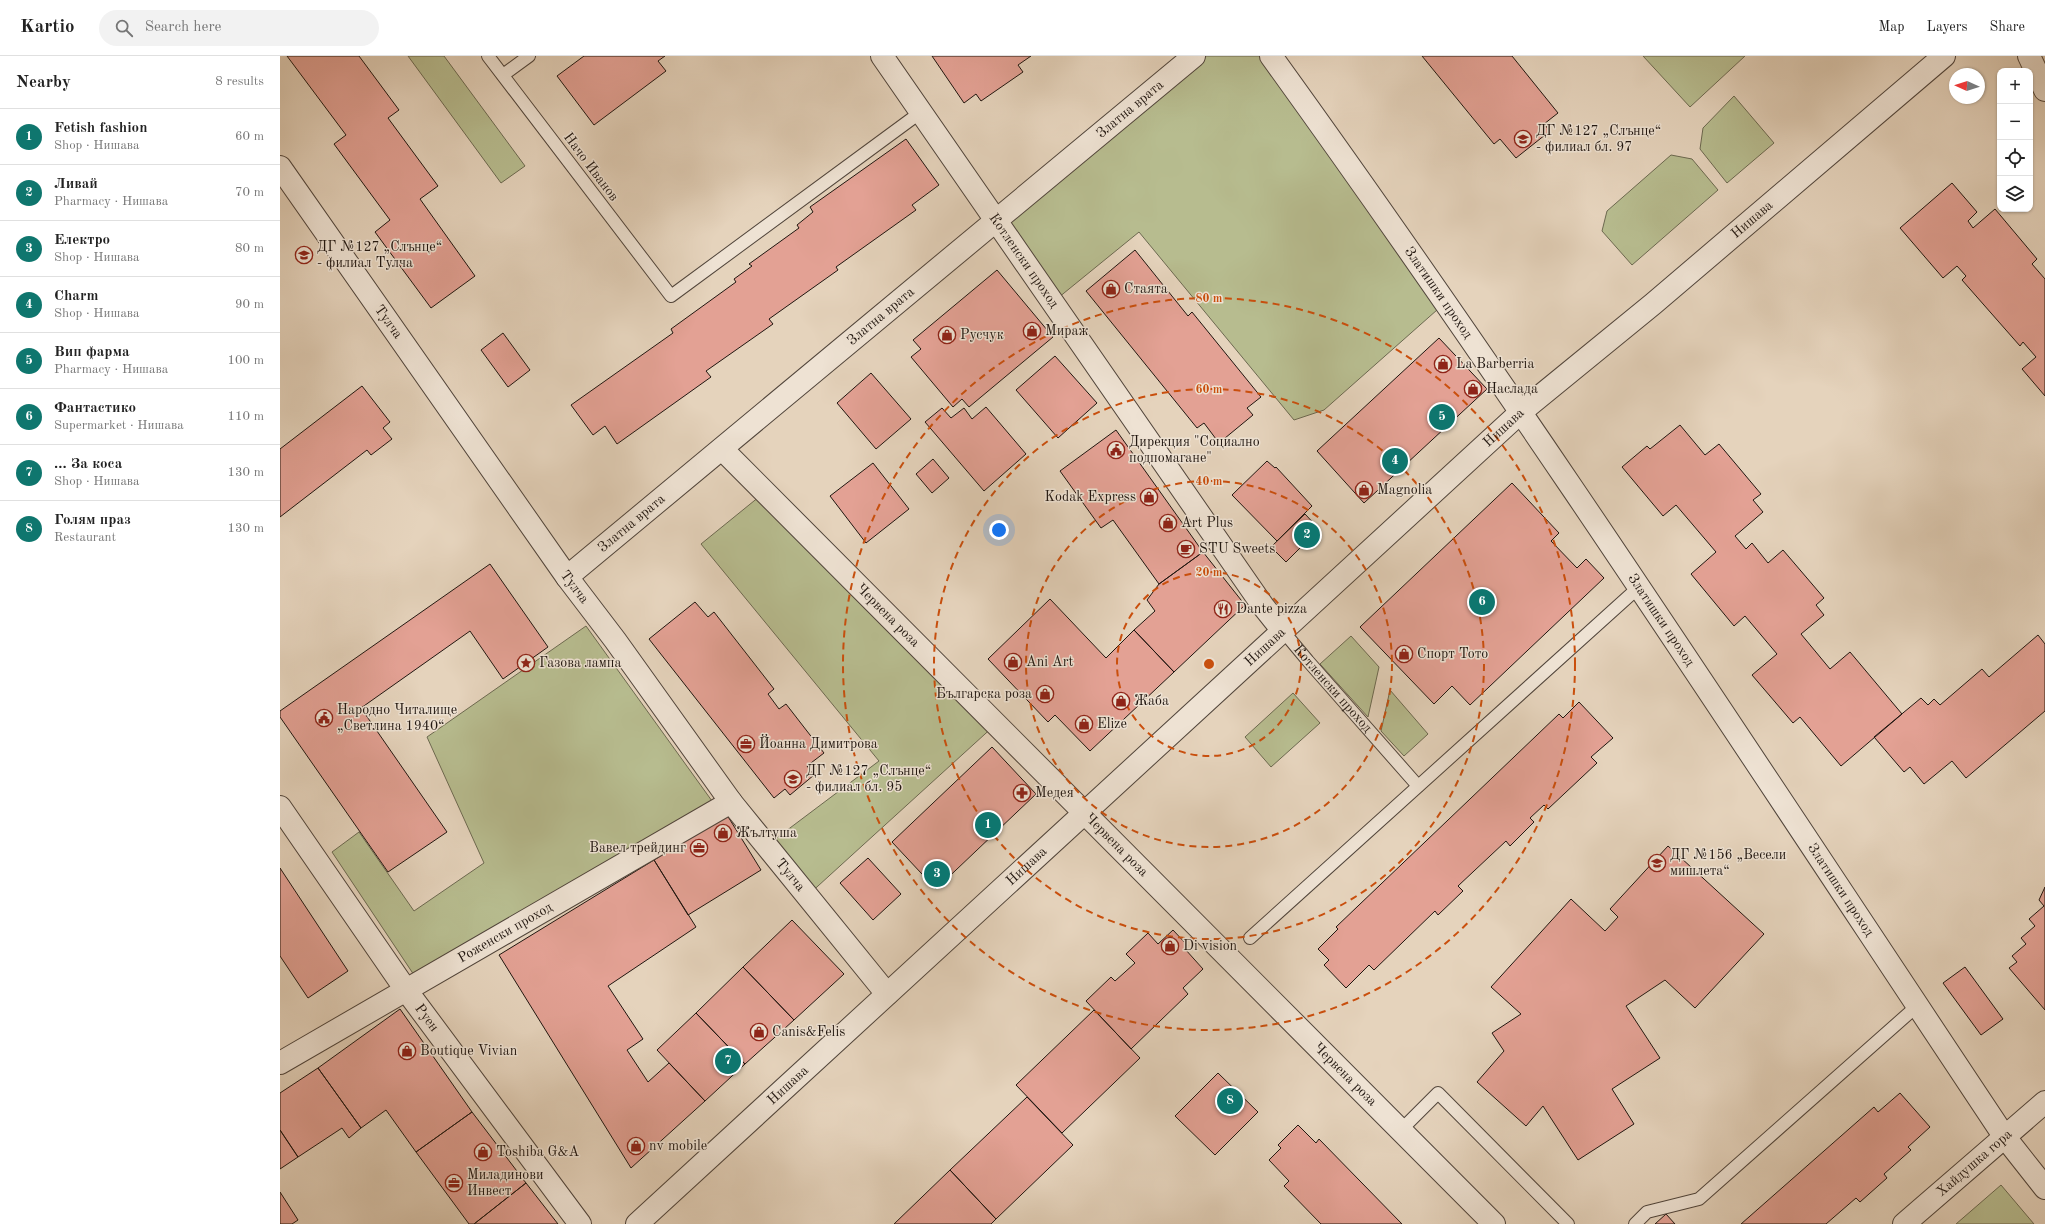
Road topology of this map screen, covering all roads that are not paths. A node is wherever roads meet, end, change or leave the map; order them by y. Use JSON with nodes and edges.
{"nodes":[{"id":1,"x":488,"y":56,"type":"edge"},
{"id":2,"x":529,"y":56,"type":"edge"},
{"id":3,"x":882,"y":56,"type":"edge"},
{"id":4,"x":1194,"y":56,"type":"edge"},
{"id":5,"x":1271,"y":56,"type":"edge"},
{"id":6,"x":1944,"y":56,"type":"edge"},
{"id":7,"x":2029,"y":56,"type":"edge"},
{"id":8,"x":503,"y":75,"type":"junction"},
{"id":9,"x":2045,"y":90,"type":"edge"},
{"id":10,"x":920,"y":112,"type":"junction"},
{"id":11,"x":280,"y":167,"type":"edge"},
{"id":12,"x":996,"y":221,"type":"junction"},
{"id":13,"x":1522,"y":411,"type":"junction"},
{"id":14,"x":722,"y":448,"type":"junction"},
{"id":15,"x":567,"y":577,"type":"junction"},
{"id":16,"x":1639,"y":587,"type":"junction"},
{"id":17,"x":1283,"y":631,"type":"junction"},
{"id":18,"x":1418,"y":786,"type":"junction"},
{"id":19,"x":731,"y":802,"type":"junction"},
{"id":20,"x":280,"y":807,"type":"edge"},
{"id":21,"x":1084,"y":813,"type":"junction"},
{"id":22,"x":1250,"y":938,"type":"dead end"},
{"id":23,"x":406,"y":990,"type":"junction"},
{"id":24,"x":887,"y":994,"type":"junction"},
{"id":25,"x":1917,"y":1006,"type":"junction"},
{"id":26,"x":280,"y":1063,"type":"edge"},
{"id":27,"x":2045,"y":1102,"type":"edge"},
{"id":28,"x":1401,"y":1130,"type":"junction"},
{"id":29,"x":2004,"y":1136,"type":"junction"},
{"id":30,"x":2045,"y":1188,"type":"edge"},
{"id":31,"x":580,"y":1224,"type":"edge"},
{"id":32,"x":637,"y":1224,"type":"edge"},
{"id":33,"x":1494,"y":1224,"type":"edge"},
{"id":34,"x":1568,"y":1224,"type":"edge"},
{"id":35,"x":1635,"y":1224,"type":"edge"},
{"id":36,"x":1904,"y":1224,"type":"edge"}],
"edges":[{"from":1,"to":8,"type":"lane","name":"Начо Иванов"},
{"from":2,"to":8,"type":"lane"},
{"from":3,"to":10,"type":"street","name":"Котленски проход"},
{"from":4,"to":12,"type":"street","name":"Златна врата"},
{"from":5,"to":13,"type":"street","name":"Златишки проход"},
{"from":6,"to":13,"type":"street","name":"Нишава"},
{"from":7,"to":9,"type":"street"},
{"from":8,"to":10,"type":"lane","name":"Начо Иванов"},
{"from":10,"to":12,"type":"street","name":"Котленски проход"},
{"from":11,"to":15,"type":"street","name":"Тулча"},
{"from":12,"to":14,"type":"street","name":"Златна врата"},
{"from":12,"to":17,"type":"street","name":"Котленски проход"},
{"from":13,"to":16,"type":"street","name":"Златишки проход"},
{"from":13,"to":17,"type":"street","name":"Нишава"},
{"from":14,"to":15,"type":"street","name":"Златна врата"},
{"from":14,"to":21,"type":"street","name":"Червена роза"},
{"from":15,"to":19,"type":"street","name":"Тулча"},
{"from":16,"to":18,"type":"lane"},
{"from":16,"to":25,"type":"street","name":"Златишки проход"},
{"from":17,"to":18,"type":"lane","name":"Котленски проход"},
{"from":17,"to":21,"type":"street","name":"Нишава"},
{"from":18,"to":22,"type":"lane"},
{"from":19,"to":23,"type":"street","name":"Роженски проход"},
{"from":19,"to":24,"type":"street","name":"Тулча"},
{"from":20,"to":23,"type":"street","name":"Руен"},
{"from":21,"to":24,"type":"street","name":"Нишава"},
{"from":21,"to":28,"type":"street","name":"Червена роза"},
{"from":23,"to":26,"type":"street","name":"Роженски проход"},
{"from":23,"to":31,"type":"street","name":"Руен"},
{"from":24,"to":32,"type":"street","name":"Нишава"},
{"from":25,"to":29,"type":"street","name":"Златишки проход"},
{"from":25,"to":35,"type":"lane"},
{"from":27,"to":29,"type":"street","name":"Хайдушка гора"},
{"from":28,"to":33,"type":"street","name":"Червена роза"},
{"from":28,"to":34,"type":"lane"},
{"from":29,"to":30,"type":"street","name":"Златишки проход"},
{"from":29,"to":36,"type":"street","name":"Хайдушка гора"}]}
